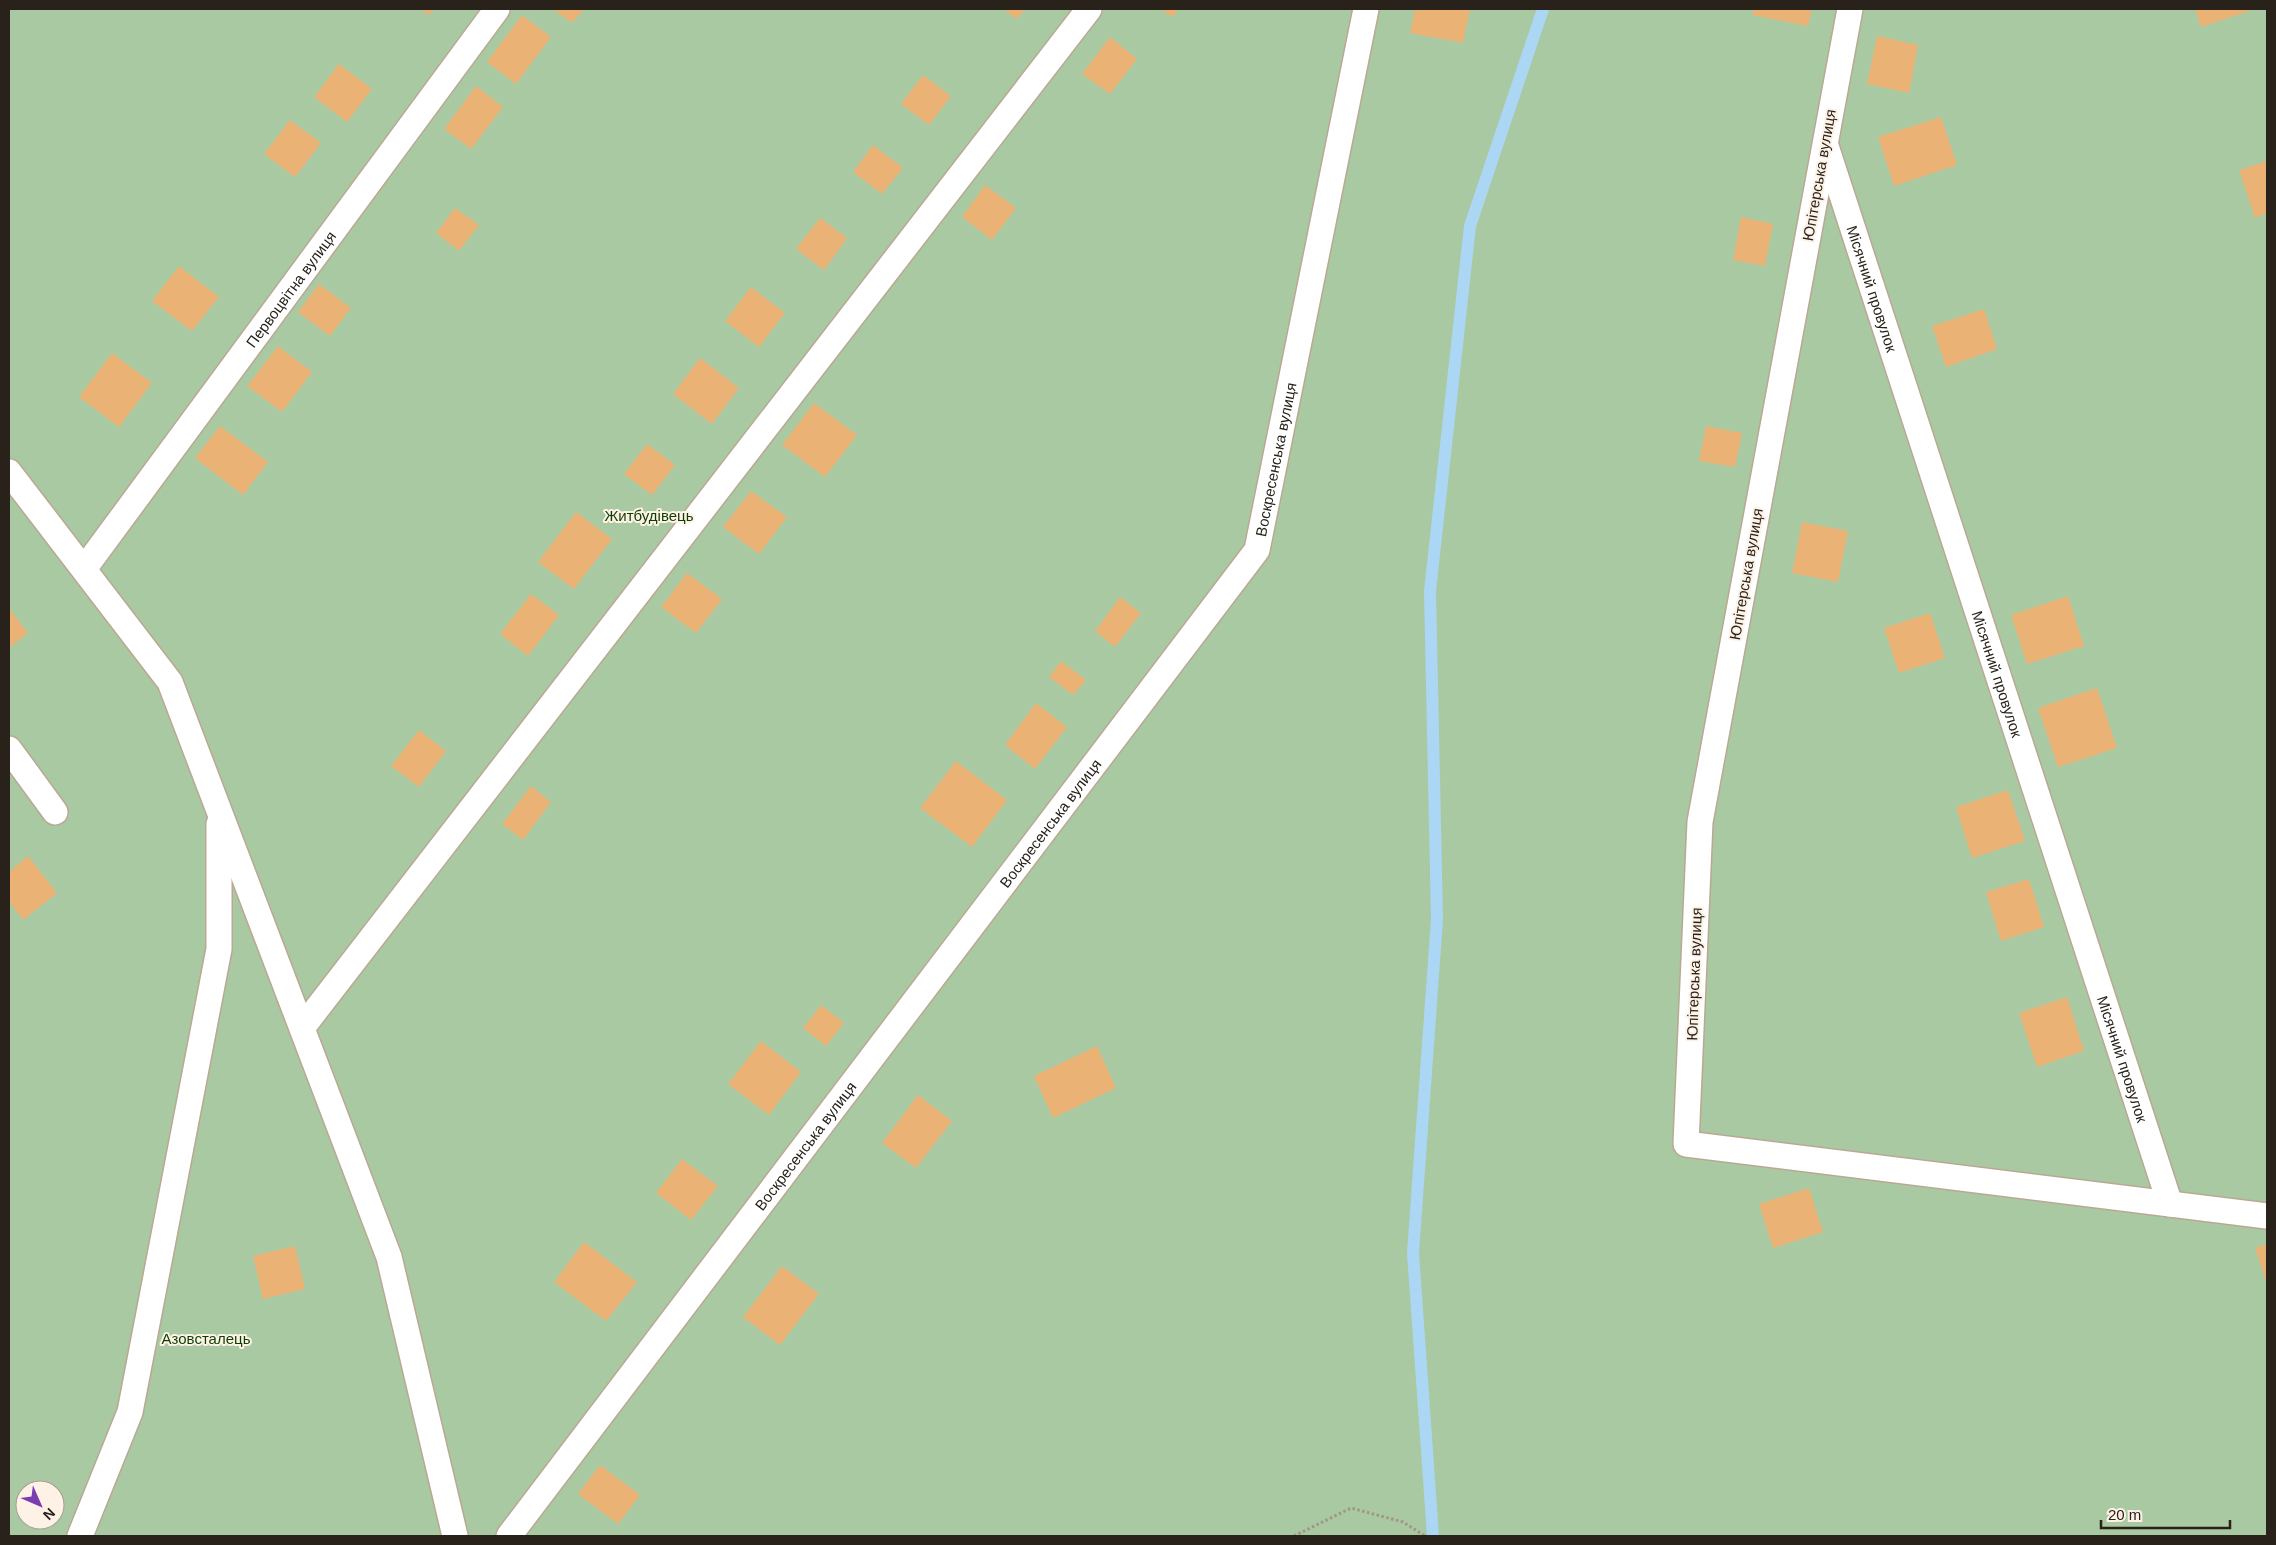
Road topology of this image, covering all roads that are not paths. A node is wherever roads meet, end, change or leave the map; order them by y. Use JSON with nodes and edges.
{"nodes":[{"id":1,"x":497,"y":9,"type":"edge"},
{"id":2,"x":1089,"y":9,"type":"edge"},
{"id":3,"x":1366,"y":9,"type":"edge"},
{"id":4,"x":1850,"y":9,"type":"edge"},
{"id":5,"x":1825,"y":143,"type":"junction"},
{"id":6,"x":9,"y":472,"type":"edge"},
{"id":7,"x":84,"y":570,"type":"junction"},
{"id":8,"x":9,"y":749,"type":"edge"},
{"id":9,"x":219,"y":809,"type":"junction"},
{"id":10,"x":55,"y":812,"type":"dead end"},
{"id":11,"x":302,"y":1028,"type":"junction"},
{"id":12,"x":2170,"y":1204,"type":"junction"},
{"id":13,"x":2267,"y":1216,"type":"edge"},
{"id":14,"x":80,"y":1536,"type":"edge"},
{"id":15,"x":455,"y":1536,"type":"edge"},
{"id":16,"x":509,"y":1536,"type":"edge"}],
"edges":[{"from":1,"to":7,"type":"lane","name":"Первоцвітна вулиця"},
{"from":2,"to":11,"type":"lane"},
{"from":3,"to":16,"type":"lane","name":"Воскресенська вулиця"},
{"from":4,"to":5,"type":"lane","name":"Юпітерська вулиця"},
{"from":5,"to":12,"type":"lane","name":"Місячний провулок"},
{"from":5,"to":12,"type":"lane","name":"Юпітерська вулиця"},
{"from":6,"to":7,"type":"lane"},
{"from":7,"to":9,"type":"lane"},
{"from":8,"to":10,"type":"lane"},
{"from":9,"to":11,"type":"lane"},
{"from":9,"to":14,"type":"lane"},
{"from":11,"to":15,"type":"lane"},
{"from":12,"to":13,"type":"lane"}]}
